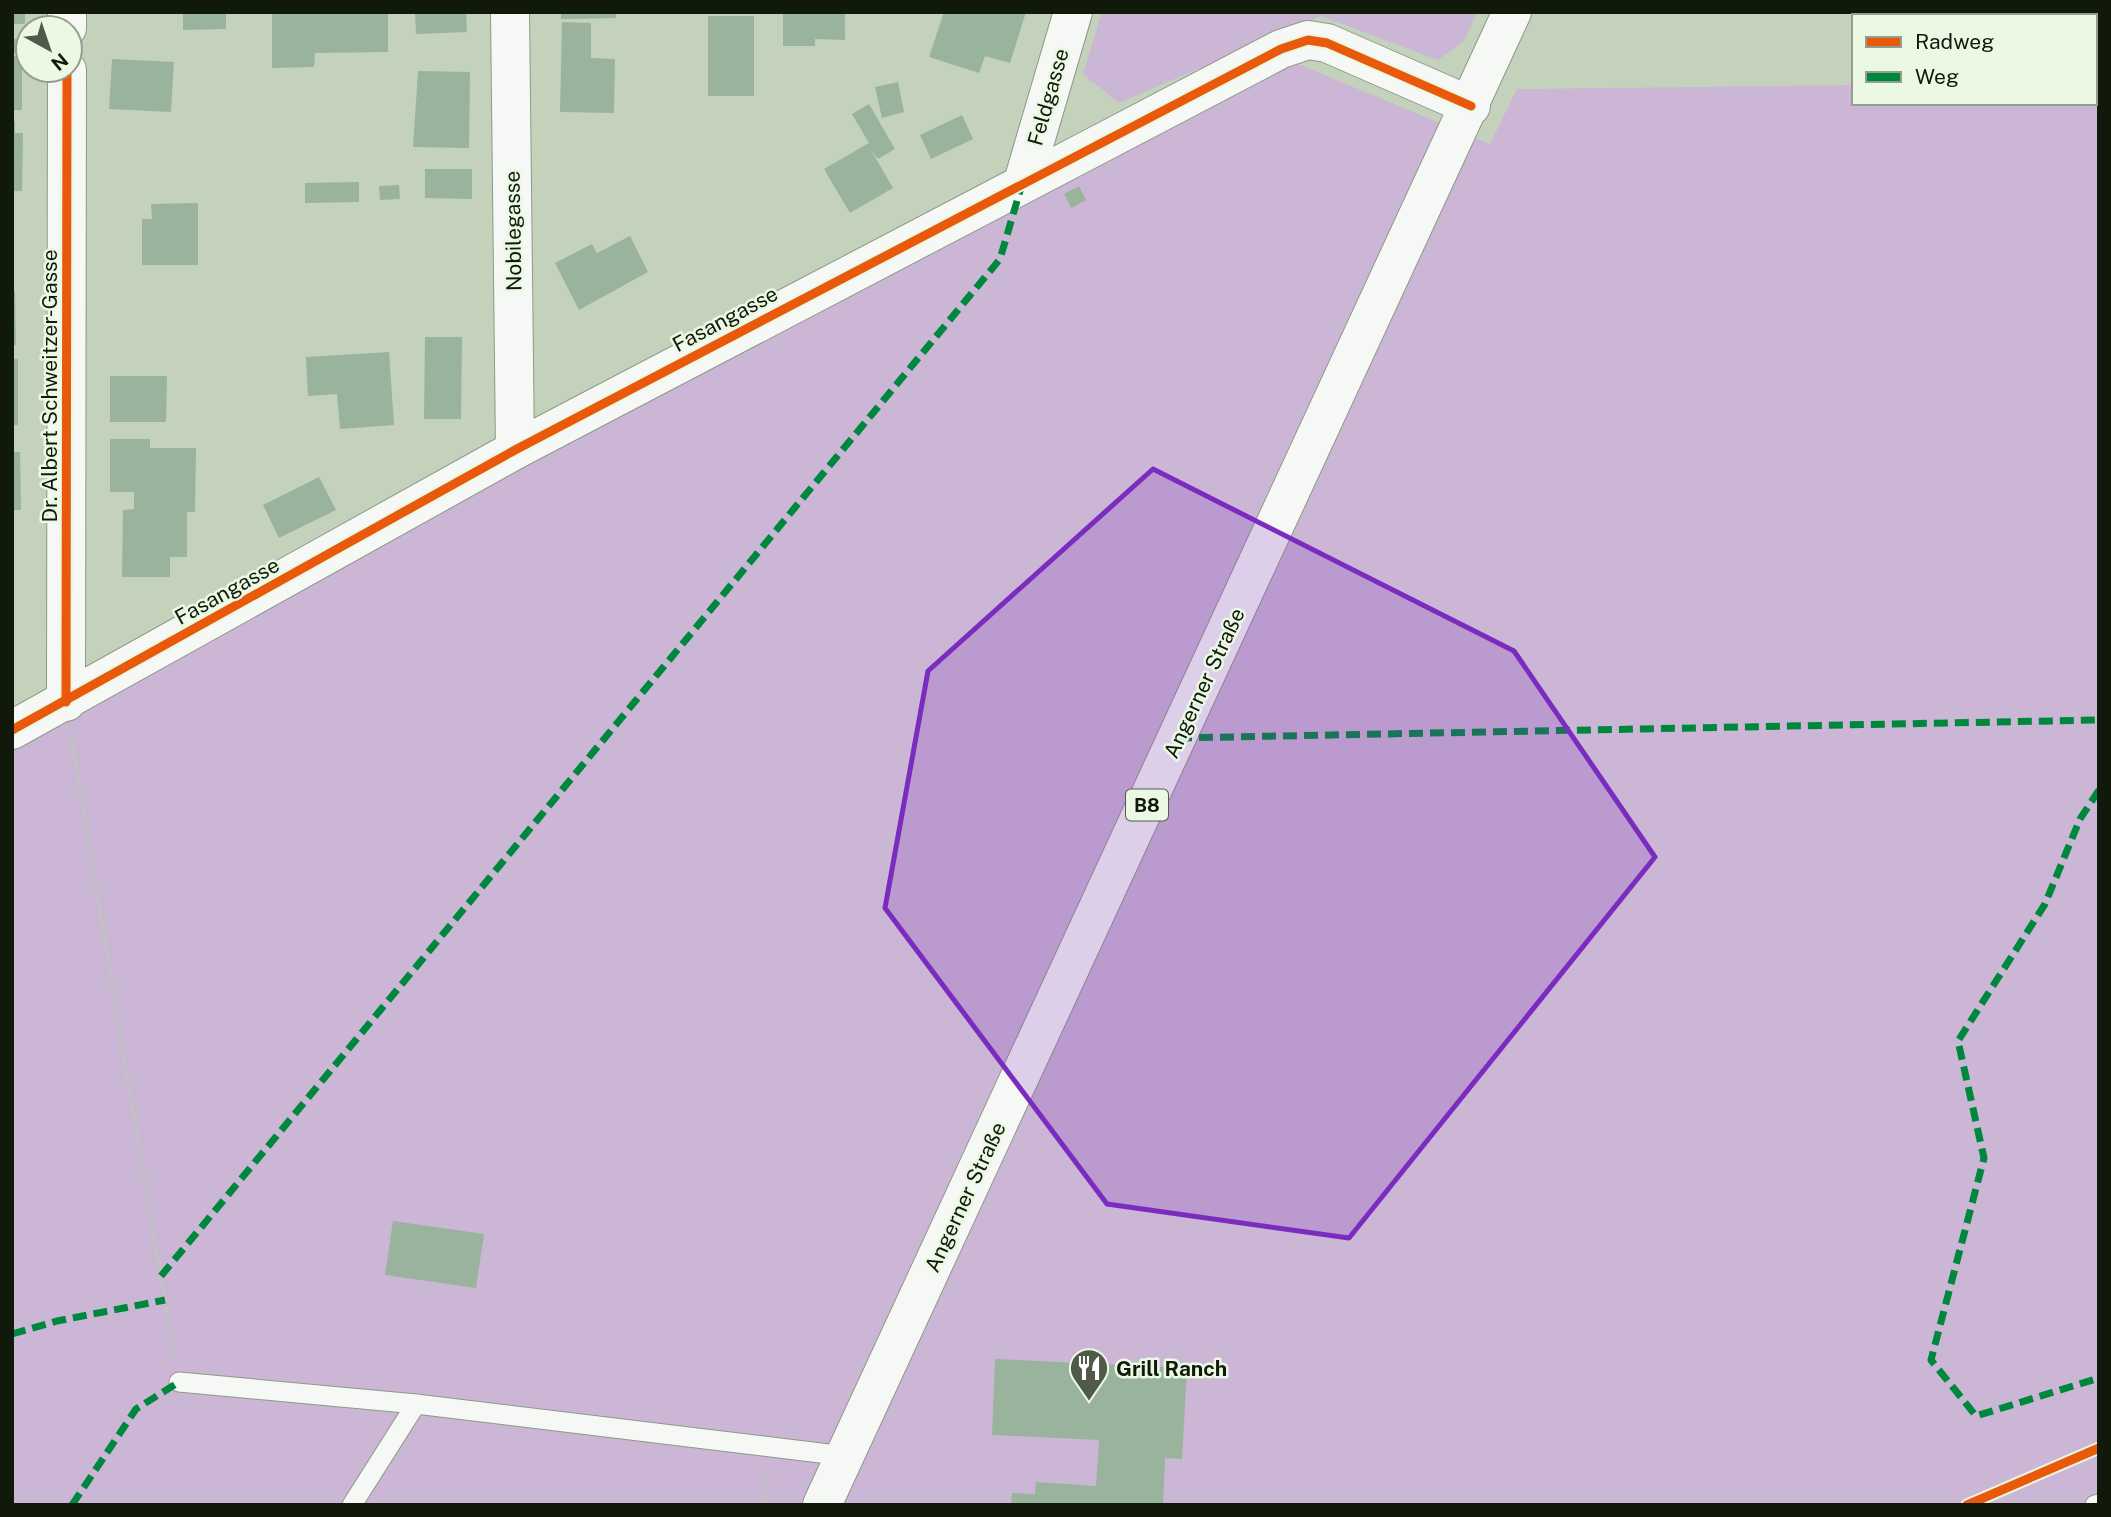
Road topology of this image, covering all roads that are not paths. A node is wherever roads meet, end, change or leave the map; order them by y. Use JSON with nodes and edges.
{"nodes":[{"id":1,"x":510,"y":12,"type":"edge"},
{"id":2,"x":1073,"y":12,"type":"edge"},
{"id":3,"x":1512,"y":12,"type":"edge"},
{"id":4,"x":67,"y":84,"type":"edge"},
{"id":5,"x":1471,"y":106,"type":"junction"},
{"id":6,"x":1023,"y":182,"type":"junction"},
{"id":7,"x":515,"y":450,"type":"junction"},
{"id":8,"x":73,"y":715,"type":"junction"},
{"id":9,"x":12,"y":730,"type":"edge"},
{"id":10,"x":179,"y":1382,"type":"road end"},
{"id":11,"x":416,"y":1404,"type":"junction"},
{"id":12,"x":845,"y":1456,"type":"junction"},
{"id":13,"x":352,"y":1505,"type":"edge"},
{"id":14,"x":822,"y":1505,"type":"edge"}],
"edges":[{"from":1,"to":7,"type":"street","name":"Nobilegasse"},
{"from":2,"to":6,"type":"street","name":"Feldgasse"},
{"from":3,"to":5,"type":"street","name":"Angerner Straße","number":"B8"},
{"from":4,"to":8,"type":"street","name":"Dr. Albert Schweitzer-Gasse"},
{"from":5,"to":6,"type":"street","name":"Fasangasse"},
{"from":5,"to":12,"type":"street","name":"Angerner Straße","number":"B8"},
{"from":6,"to":7,"type":"street","name":"Fasangasse"},
{"from":7,"to":8,"type":"street","name":"Fasangasse"},
{"from":8,"to":9,"type":"street","name":"Fasangasse"},
{"from":10,"to":11,"type":"lane"},
{"from":11,"to":12,"type":"lane"},
{"from":11,"to":13,"type":"lane"},
{"from":12,"to":14,"type":"street","name":"Angerner Straße","number":"B8"}]}
